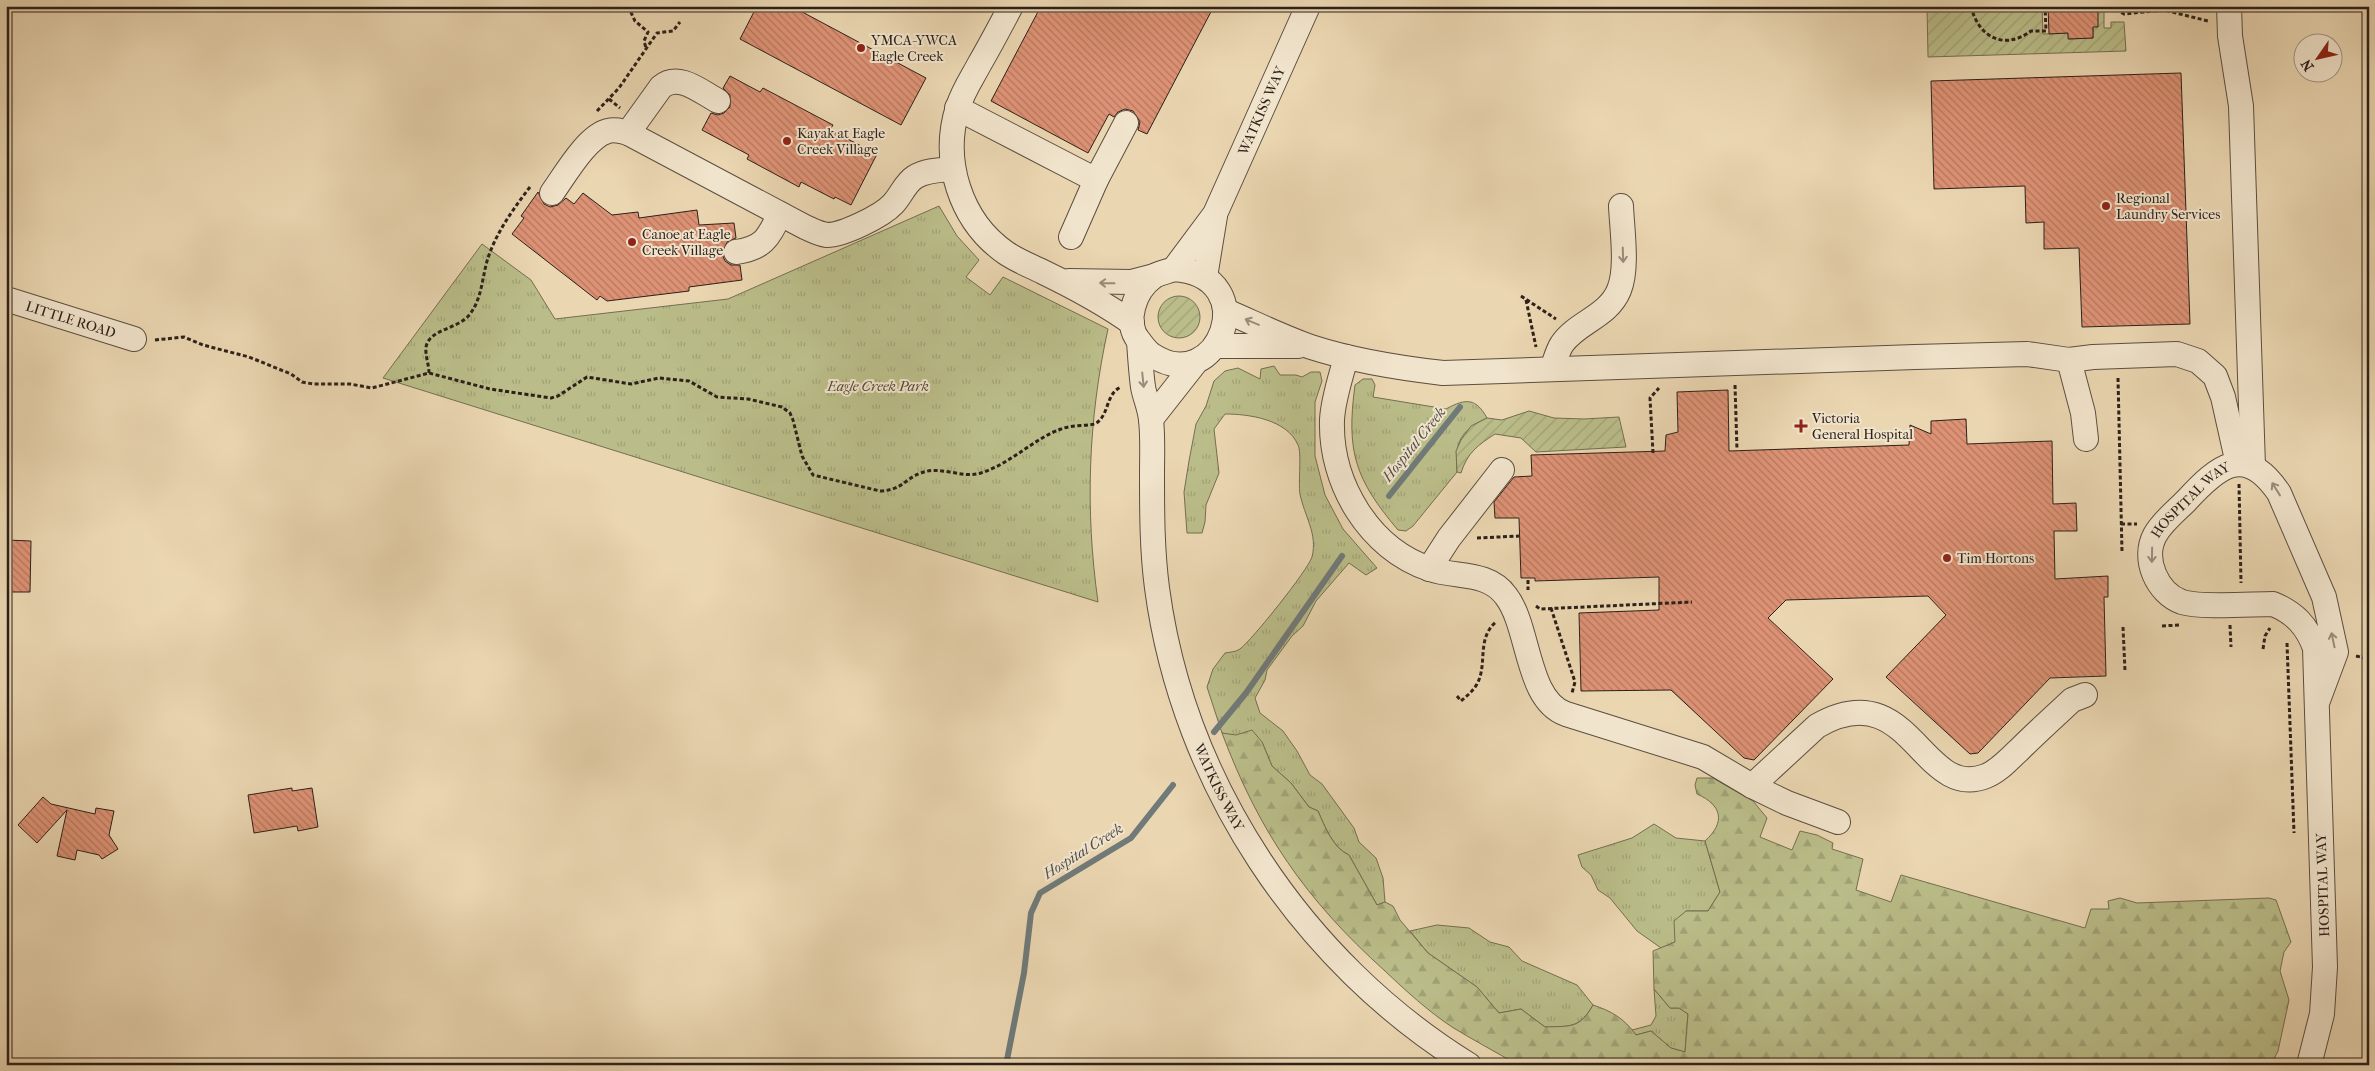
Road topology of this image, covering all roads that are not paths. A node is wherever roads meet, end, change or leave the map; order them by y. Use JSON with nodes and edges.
{"nodes":[{"id":1,"x":1011,"y":6,"type":"edge"},
{"id":2,"x":1308,"y":6,"type":"edge"},
{"id":3,"x":2229,"y":17,"type":"edge"},
{"id":4,"x":718,"y":101,"type":"dead end"},
{"id":5,"x":957,"y":108,"type":"junction"},
{"id":6,"x":1126,"y":123,"type":"dead end"},
{"id":7,"x":628,"y":133,"type":"junction"},
{"id":8,"x":953,"y":169,"type":"junction"},
{"id":9,"x":1096,"y":180,"type":"junction"},
{"id":10,"x":542,"y":188,"type":"road end"},
{"id":11,"x":1621,"y":206,"type":"dead end"},
{"id":12,"x":780,"y":214,"type":"junction"},
{"id":13,"x":1215,"y":214,"type":"junction"},
{"id":14,"x":1071,"y":237,"type":"dead end"},
{"id":15,"x":736,"y":252,"type":"dead end"},
{"id":16,"x":1164,"y":273,"type":"junction"},
{"id":17,"x":1205,"y":277,"type":"junction"},
{"id":18,"x":1059,"y":280,"type":"junction"},
{"id":19,"x":6,"y":299,"type":"edge"},
{"id":20,"x":1226,"y":311,"type":"junction"},
{"id":21,"x":1136,"y":332,"type":"junction"},
{"id":22,"x":134,"y":339,"type":"road end"},
{"id":23,"x":1217,"y":346,"type":"junction"},
{"id":24,"x":1310,"y":346,"type":"junction"},
{"id":25,"x":1346,"y":357,"type":"junction"},
{"id":26,"x":2069,"y":360,"type":"junction"},
{"id":27,"x":1545,"y":362,"type":"junction"},
{"id":28,"x":1195,"y":363,"type":"junction"},
{"id":29,"x":1152,"y":419,"type":"junction"},
{"id":30,"x":2086,"y":438,"type":"dead end"},
{"id":31,"x":2246,"y":465,"type":"junction"},
{"id":32,"x":1502,"y":470,"type":"dead end"},
{"id":33,"x":1429,"y":569,"type":"junction"},
{"id":34,"x":2085,"y":695,"type":"dead end"},
{"id":35,"x":2317,"y":703,"type":"junction"},
{"id":36,"x":1752,"y":786,"type":"junction"},
{"id":37,"x":1838,"y":822,"type":"dead end"},
{"id":38,"x":1469,"y":1065,"type":"edge"},
{"id":39,"x":2309,"y":1065,"type":"edge"}],
"edges":[{"from":1,"to":5,"type":"street"},
{"from":2,"to":13,"type":"street","name":"WATKISS WAY"},
{"from":3,"to":31,"type":"street"},
{"from":4,"to":7,"type":"street"},
{"from":5,"to":8,"type":"street"},
{"from":5,"to":9,"type":"street"},
{"from":6,"to":9,"type":"street"},
{"from":7,"to":10,"type":"street"},
{"from":7,"to":12,"type":"street"},
{"from":8,"to":12,"type":"street"},
{"from":8,"to":18,"type":"street"},
{"from":9,"to":14,"type":"street"},
{"from":11,"to":27,"type":"street","one_way":true},
{"from":12,"to":15,"type":"street"},
{"from":13,"to":16,"type":"street","name":"WATKISS WAY"},
{"from":13,"to":17,"type":"street","name":"WATKISS WAY"},
{"from":16,"to":17,"type":"street"},
{"from":16,"to":18,"type":"street","one_way":true},
{"from":16,"to":21,"type":"street"},
{"from":17,"to":20,"type":"street"},
{"from":18,"to":21,"type":"street"},
{"from":19,"to":22,"type":"street","name":"LITTLE ROAD"},
{"from":20,"to":23,"type":"street"},
{"from":24,"to":20,"type":"street","one_way":true},
{"from":21,"to":28,"type":"street"},
{"from":21,"to":29,"type":"street","name":"WATKISS WAY","one_way":true},
{"from":23,"to":24,"type":"street"},
{"from":23,"to":28,"type":"street"},
{"from":24,"to":25,"type":"street"},
{"from":25,"to":27,"type":"street"},
{"from":25,"to":33,"type":"street"},
{"from":26,"to":27,"type":"street"},
{"from":26,"to":30,"type":"street"},
{"from":26,"to":31,"type":"street"},
{"from":28,"to":29,"type":"street"},
{"from":29,"to":38,"type":"street","name":"WATKISS WAY"},
{"from":35,"to":31,"type":"street","name":"HOSPITAL WAY","one_way":true},
{"from":31,"to":35,"type":"street","name":"HOSPITAL WAY","one_way":true},
{"from":32,"to":33,"type":"street"},
{"from":33,"to":36,"type":"street"},
{"from":34,"to":36,"type":"street"},
{"from":35,"to":39,"type":"street","name":"HOSPITAL WAY"},
{"from":36,"to":37,"type":"street"}]}
